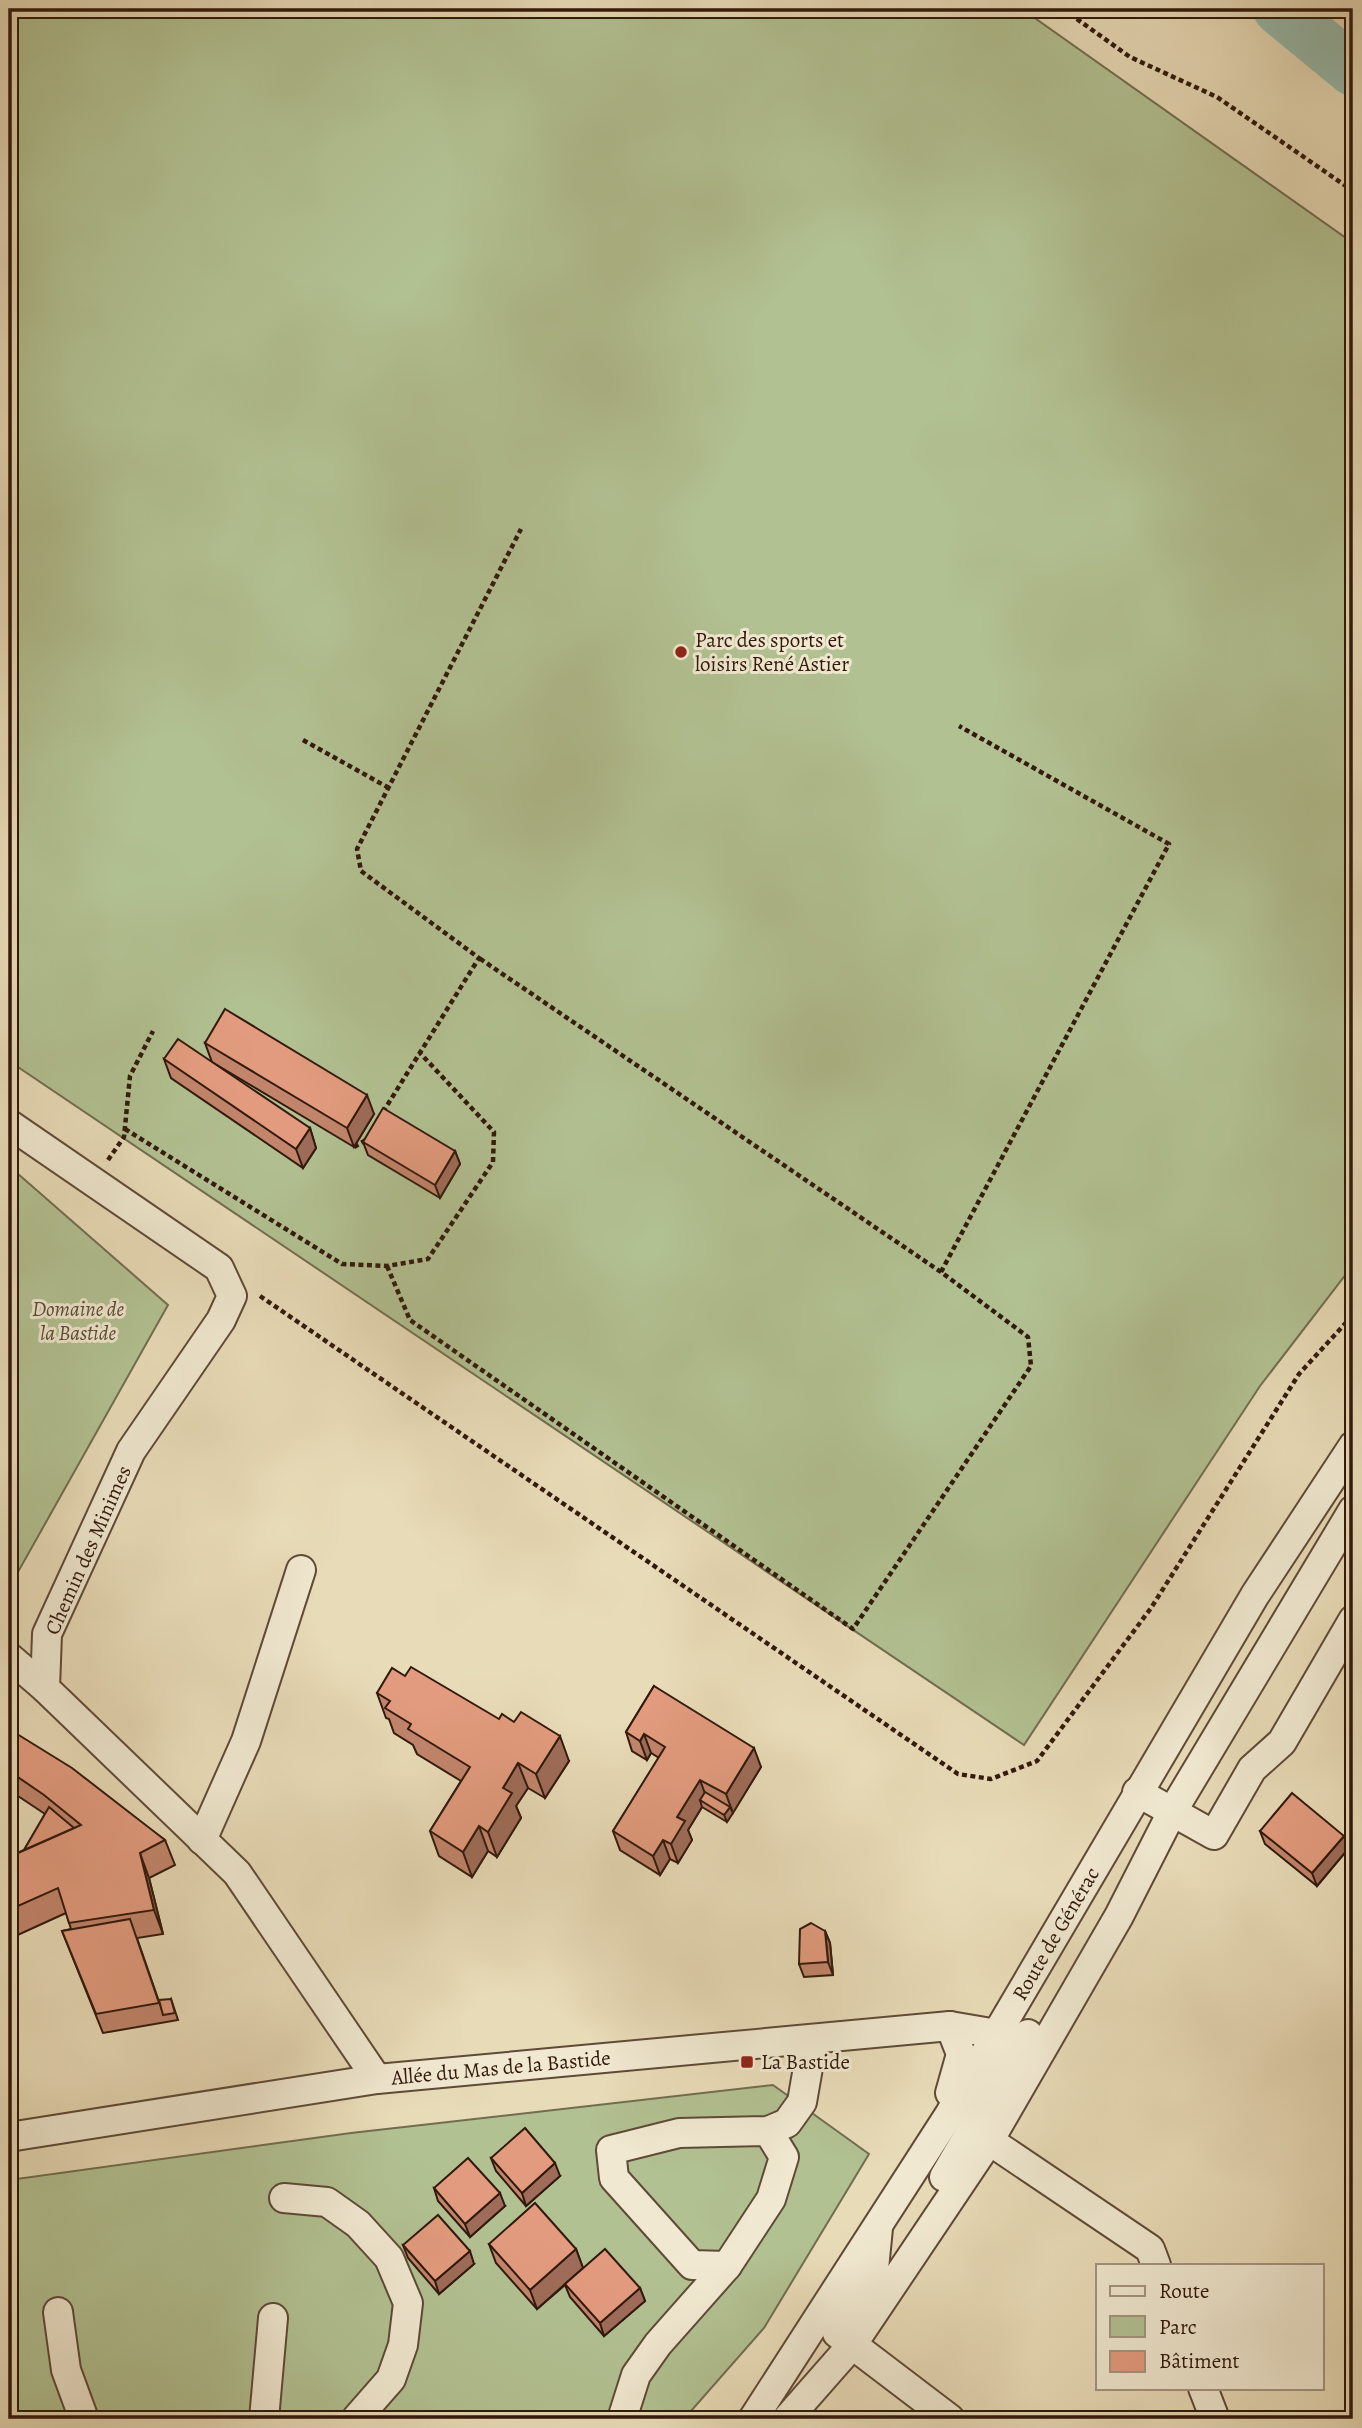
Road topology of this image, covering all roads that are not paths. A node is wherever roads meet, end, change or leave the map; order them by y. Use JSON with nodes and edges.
{"nodes":[{"id":1,"x":9,"y":1125,"type":"edge"},
{"id":2,"x":1353,"y":1446,"type":"edge"},
{"id":3,"x":1353,"y":1510,"type":"edge"},
{"id":4,"x":301,"y":1570,"type":"dead end"},
{"id":5,"x":1353,"y":1620,"type":"edge"},
{"id":6,"x":9,"y":1657,"type":"edge"},
{"id":7,"x":45,"y":1688,"type":"junction"},
{"id":8,"x":1142,"y":1795,"type":"junction"},
{"id":9,"x":1172,"y":1812,"type":"junction"},
{"id":10,"x":202,"y":1840,"type":"junction"},
{"id":11,"x":1119,"y":1916,"type":"junction"},
{"id":12,"x":950,"y":2026,"type":"junction"},
{"id":13,"x":997,"y":2034,"type":"junction"},
{"id":14,"x":813,"y":2039,"type":"junction"},
{"id":15,"x":1022,"y":2045,"type":"junction"},
{"id":16,"x":377,"y":2079,"type":"junction"},
{"id":17,"x":970,"y":2128,"type":"junction"},
{"id":18,"x":768,"y":2131,"type":"junction"},
{"id":19,"x":9,"y":2137,"type":"edge"},
{"id":20,"x":284,"y":2198,"type":"dead end"},
{"id":21,"x":878,"y":2223,"type":"junction"},
{"id":22,"x":1156,"y":2264,"type":"edge"},
{"id":23,"x":727,"y":2266,"type":"junction"},
{"id":24,"x":58,"y":2312,"type":"dead end"},
{"id":25,"x":273,"y":2318,"type":"dead end"},
{"id":26,"x":852,"y":2345,"type":"junction"},
{"id":27,"x":1204,"y":2390,"type":"edge"},
{"id":28,"x":761,"y":2409,"type":"edge"},
{"id":29,"x":84,"y":2419,"type":"edge"},
{"id":30,"x":264,"y":2419,"type":"edge"},
{"id":31,"x":356,"y":2419,"type":"edge"},
{"id":32,"x":622,"y":2419,"type":"edge"},
{"id":33,"x":787,"y":2419,"type":"edge"},
{"id":34,"x":950,"y":2419,"type":"edge"},
{"id":35,"x":1215,"y":2419,"type":"edge"}],
"edges":[{"from":1,"to":7,"type":"street","name":"Chemin des Minimes"},
{"from":2,"to":8,"type":"street","name":"Route de Générac"},
{"from":3,"to":9,"type":"street","name":"Route de Générac"},
{"from":4,"to":10,"type":"street"},
{"from":5,"to":9,"type":"street"},
{"from":6,"to":7,"type":"street"},
{"from":7,"to":10,"type":"street"},
{"from":8,"to":9,"type":"street"},
{"from":8,"to":13,"type":"street","name":"Route de Générac"},
{"from":9,"to":11,"type":"street","name":"Route de Générac"},
{"from":10,"to":16,"type":"street"},
{"from":11,"to":15,"type":"street"},
{"from":11,"to":17,"type":"street","name":"Route de Générac"},
{"from":12,"to":13,"type":"street","name":"Allée du Mas de la Bastide"},
{"from":12,"to":14,"type":"street","name":"Allée du Mas de la Bastide"},
{"from":12,"to":28,"type":"street"},
{"from":13,"to":15,"type":"street","name":"Allée du Mas de la Bastide"},
{"from":13,"to":17,"type":"street","name":"Route de Générac"},
{"from":14,"to":16,"type":"street","name":"Allée du Mas de la Bastide"},
{"from":14,"to":18,"type":"street"},
{"from":15,"to":17,"type":"street"},
{"from":16,"to":19,"type":"street","name":"Allée du Mas de la Bastide"},
{"from":17,"to":21,"type":"street","name":"Route de Générac"},
{"from":17,"to":22,"type":"street"},
{"from":17,"to":26,"type":"street","name":"Route de Générac"},
{"from":18,"to":23,"type":"street"},
{"from":18,"to":23,"type":"street"},
{"from":20,"to":31,"type":"street"},
{"from":21,"to":26,"type":"street"},
{"from":21,"to":28,"type":"street","name":"Route de Générac"},
{"from":23,"to":32,"type":"street"},
{"from":24,"to":29,"type":"street"},
{"from":25,"to":30,"type":"street"},
{"from":26,"to":33,"type":"street","name":"Route de Générac"},
{"from":26,"to":34,"type":"street"},
{"from":27,"to":35,"type":"street"}]}
